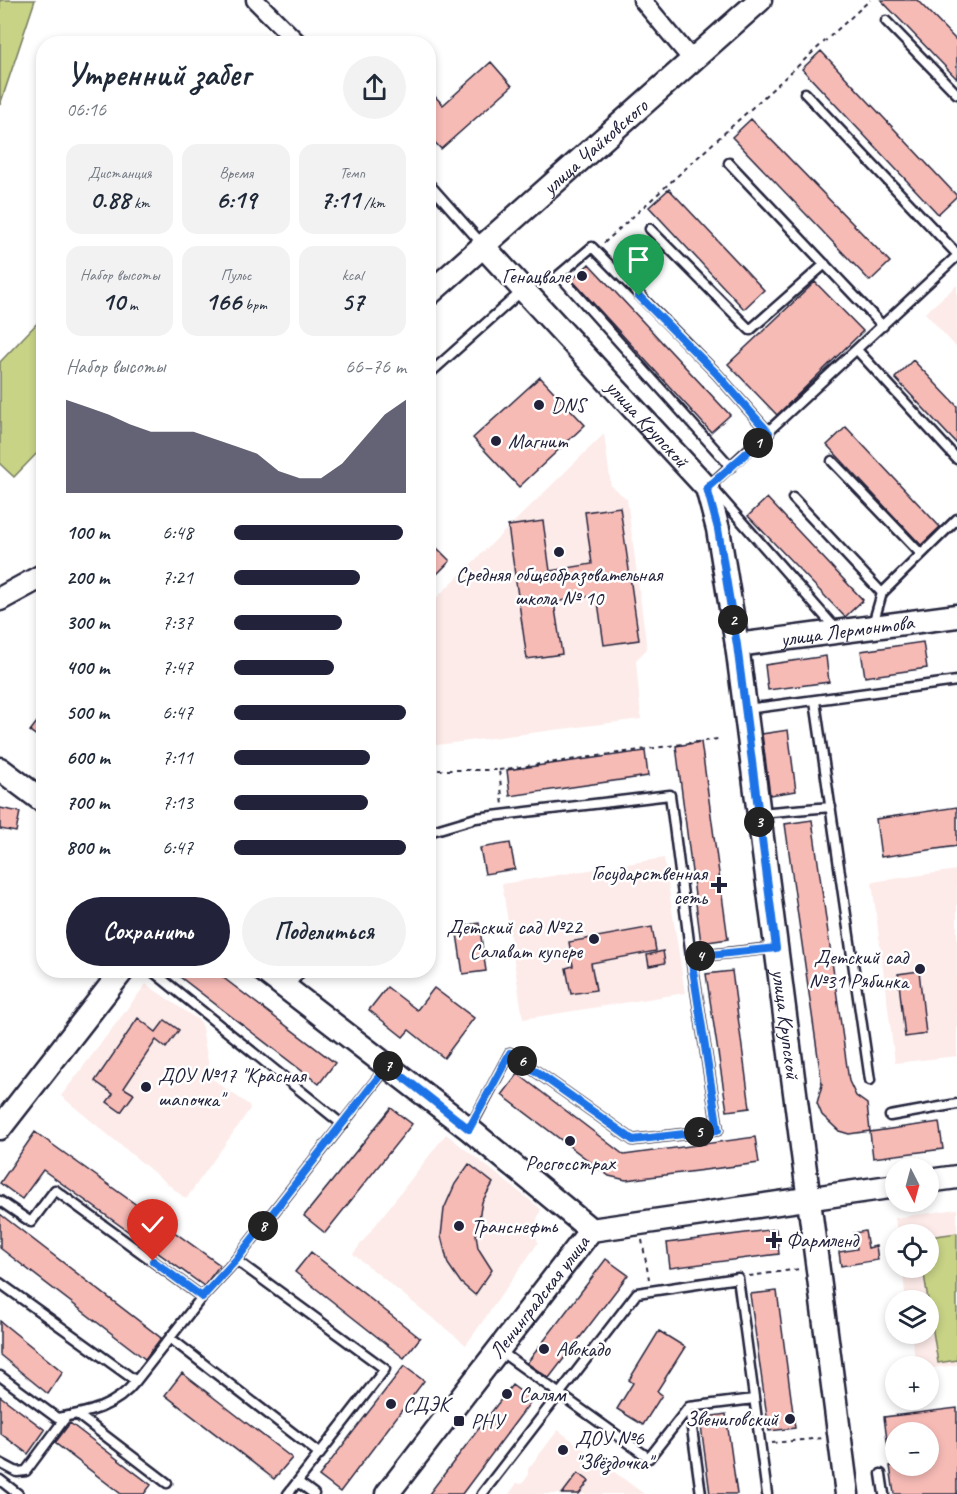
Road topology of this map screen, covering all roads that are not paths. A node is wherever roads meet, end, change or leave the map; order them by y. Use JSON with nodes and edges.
{"nodes":[{"id":1,"x":255,"y":0,"type":"edge"},
{"id":2,"x":642,"y":0,"type":"edge"},
{"id":3,"x":760,"y":0,"type":"edge"},
{"id":4,"x":886,"y":21,"type":"dead end"},
{"id":5,"x":291,"y":36,"type":"edge"},
{"id":6,"x":693,"y":61,"type":"junction"},
{"id":7,"x":805,"y":93,"type":"dead end"},
{"id":8,"x":957,"y":94,"type":"edge"},
{"id":9,"x":729,"y":163,"type":"dead end"},
{"id":10,"x":436,"y":192,"type":"edge"},
{"id":11,"x":650,"y":229,"type":"dead end"},
{"id":12,"x":483,"y":246,"type":"junction"},
{"id":13,"x":957,"y":255,"type":"edge"},
{"id":14,"x":825,"y":264,"type":"junction"},
{"id":15,"x":436,"y":288,"type":"edge"},
{"id":16,"x":525,"y":289,"type":"junction"},
{"id":17,"x":883,"y":326,"type":"junction"},
{"id":18,"x":857,"y":350,"type":"junction"},
{"id":19,"x":436,"y":368,"type":"edge"},
{"id":20,"x":769,"y":433,"type":"junction"},
{"id":21,"x":957,"y":459,"type":"edge"},
{"id":22,"x":832,"y":460,"type":"dead end"},
{"id":23,"x":731,"y":467,"type":"junction"},
{"id":24,"x":709,"y":487,"type":"junction"},
{"id":25,"x":793,"y":498,"type":"dead end"},
{"id":26,"x":957,"y":519,"type":"edge"},
{"id":27,"x":921,"y":554,"type":"junction"},
{"id":28,"x":36,"y":579,"type":"edge"},
{"id":29,"x":882,"y":593,"type":"junction"},
{"id":30,"x":0,"y":599,"type":"edge"},
{"id":31,"x":957,"y":616,"type":"edge"},
{"id":32,"x":873,"y":627,"type":"junction"},
{"id":33,"x":838,"y":632,"type":"junction"},
{"id":34,"x":737,"y":645,"type":"junction"},
{"id":35,"x":957,"y":681,"type":"edge"},
{"id":36,"x":815,"y":701,"type":"junction"},
{"id":37,"x":744,"y":710,"type":"junction"},
{"id":38,"x":0,"y":770,"type":"edge"},
{"id":39,"x":36,"y":795,"type":"edge"},
{"id":40,"x":831,"y":807,"type":"junction"},
{"id":41,"x":757,"y":813,"type":"junction"},
{"id":42,"x":436,"y":828,"type":"edge"},
{"id":43,"x":776,"y":948,"type":"junction"},
{"id":44,"x":691,"y":957,"type":"junction"},
{"id":45,"x":117,"y":978,"type":"edge"},
{"id":46,"x":161,"y":978,"type":"edge"},
{"id":47,"x":273,"y":978,"type":"edge"},
{"id":48,"x":296,"y":978,"type":"edge"},
{"id":49,"x":287,"y":989,"type":"junction"},
{"id":50,"x":388,"y":1065,"type":"junction"},
{"id":51,"x":870,"y":1080,"type":"dead end"},
{"id":52,"x":957,"y":1104,"type":"edge"},
{"id":53,"x":890,"y":1116,"type":"dead end"},
{"id":54,"x":343,"y":1125,"type":"junction"},
{"id":55,"x":0,"y":1128,"type":"edge"},
{"id":56,"x":469,"y":1129,"type":"junction"},
{"id":57,"x":957,"y":1177,"type":"edge"},
{"id":58,"x":939,"y":1179,"type":"edge"},
{"id":59,"x":885,"y":1188,"type":"edge"},
{"id":60,"x":808,"y":1198,"type":"junction"},
{"id":61,"x":0,"y":1201,"type":"edge"},
{"id":62,"x":591,"y":1230,"type":"junction"},
{"id":63,"x":236,"y":1260,"type":"junction"},
{"id":64,"x":0,"y":1283,"type":"edge"},
{"id":65,"x":202,"y":1297,"type":"junction"},
{"id":66,"x":170,"y":1338,"type":"junction"},
{"id":67,"x":497,"y":1349,"type":"junction"},
{"id":68,"x":0,"y":1376,"type":"edge"},
{"id":69,"x":136,"y":1381,"type":"junction"},
{"id":70,"x":558,"y":1396,"type":"junction"},
{"id":71,"x":754,"y":1399,"type":"junction"},
{"id":72,"x":689,"y":1407,"type":"junction"},
{"id":73,"x":78,"y":1414,"type":"junction"},
{"id":74,"x":66,"y":1417,"type":"junction"},
{"id":75,"x":320,"y":1454,"type":"junction"},
{"id":76,"x":0,"y":1463,"type":"edge"},
{"id":77,"x":881,"y":1474,"type":"dead end"},
{"id":78,"x":0,"y":1480,"type":"edge"},
{"id":79,"x":298,"y":1482,"type":"junction"},
{"id":80,"x":167,"y":1483,"type":"dead end"},
{"id":81,"x":18,"y":1494,"type":"edge"},
{"id":82,"x":288,"y":1494,"type":"edge"},
{"id":83,"x":314,"y":1494,"type":"edge"},
{"id":84,"x":387,"y":1494,"type":"edge"},
{"id":85,"x":482,"y":1494,"type":"edge"},
{"id":86,"x":701,"y":1494,"type":"edge"},
{"id":87,"x":767,"y":1494,"type":"edge"},
{"id":88,"x":847,"y":1494,"type":"edge"},
{"id":89,"x":884,"y":1494,"type":"edge"}],
"edges":[{"from":1,"to":5,"type":"street"},
{"from":2,"to":6,"type":"street"},
{"from":3,"to":6,"type":"street","name":"улица Чайковского"},
{"from":4,"to":8,"type":"lane"},
{"from":6,"to":12,"type":"street","name":"улица Чайковского"},
{"from":7,"to":13,"type":"lane"},
{"from":9,"to":14,"type":"lane"},
{"from":10,"to":12,"type":"lane"},
{"from":11,"to":14,"type":"lane"},
{"from":12,"to":15,"type":"street","name":"улица Чайковского"},
{"from":12,"to":16,"type":"street","name":"улица Крупской"},
{"from":13,"to":17,"type":"lane"},
{"from":14,"to":17,"type":"lane"},
{"from":16,"to":19,"type":"lane"},
{"from":16,"to":24,"type":"street","name":"улица Крупской"},
{"from":17,"to":18,"type":"lane"},
{"from":18,"to":20,"type":"lane"},
{"from":18,"to":21,"type":"lane"},
{"from":20,"to":23,"type":"lane"},
{"from":20,"to":23,"type":"lane"},
{"from":22,"to":27,"type":"lane"},
{"from":23,"to":24,"type":"lane"},
{"from":24,"to":33,"type":"lane"},
{"from":24,"to":34,"type":"street","name":"улица Крупской"},
{"from":25,"to":29,"type":"lane"},
{"from":26,"to":27,"type":"lane"},
{"from":27,"to":29,"type":"lane"},
{"from":28,"to":30,"type":"street"},
{"from":29,"to":32,"type":"lane"},
{"from":31,"to":32,"type":"street","name":"улица Лермонтова"},
{"from":32,"to":33,"type":"street","name":"улица Лермонтова"},
{"from":33,"to":34,"type":"street","name":"улица Лермонтова"},
{"from":34,"to":37,"type":"street","name":"улица Крупской"},
{"from":35,"to":36,"type":"lane"},
{"from":36,"to":37,"type":"lane"},
{"from":36,"to":40,"type":"lane"},
{"from":37,"to":41,"type":"street","name":"улица Крупской"},
{"from":38,"to":39,"type":"street"},
{"from":40,"to":41,"type":"lane"},
{"from":40,"to":51,"type":"lane"},
{"from":41,"to":43,"type":"street","name":"улица Крупской"},
{"from":42,"to":44,"type":"lane"},
{"from":43,"to":44,"type":"lane"},
{"from":43,"to":60,"type":"street","name":"улица Крупской"},
{"from":44,"to":56,"type":"lane"},
{"from":45,"to":55,"type":"street"},
{"from":46,"to":54,"type":"lane"},
{"from":47,"to":49,"type":"street"},
{"from":48,"to":49,"type":"lane"},
{"from":49,"to":50,"type":"street"},
{"from":50,"to":54,"type":"lane"},
{"from":50,"to":56,"type":"street"},
{"from":52,"to":53,"type":"lane"},
{"from":54,"to":63,"type":"lane"},
{"from":56,"to":62,"type":"street"},
{"from":57,"to":58,"type":"street"},
{"from":59,"to":60,"type":"street","name":"Ленинградская улица"},
{"from":60,"to":62,"type":"street","name":"Ленинградская улица"},
{"from":60,"to":88,"type":"street","name":"улица Крупской"},
{"from":61,"to":65,"type":"lane"},
{"from":62,"to":67,"type":"street","name":"Ленинградская улица"},
{"from":63,"to":65,"type":"lane"},
{"from":63,"to":75,"type":"lane"},
{"from":64,"to":69,"type":"lane"},
{"from":65,"to":66,"type":"lane"},
{"from":66,"to":69,"type":"lane"},
{"from":66,"to":75,"type":"lane"},
{"from":67,"to":70,"type":"lane"},
{"from":67,"to":84,"type":"street","name":"Ленинградская улица"},
{"from":68,"to":74,"type":"lane"},
{"from":69,"to":73,"type":"lane"},
{"from":70,"to":71,"type":"lane"},
{"from":70,"to":72,"type":"lane"},
{"from":70,"to":85,"type":"lane"},
{"from":71,"to":72,"type":"lane"},
{"from":71,"to":87,"type":"lane"},
{"from":72,"to":86,"type":"lane"},
{"from":73,"to":74,"type":"lane"},
{"from":73,"to":80,"type":"lane"},
{"from":74,"to":76,"type":"lane"},
{"from":75,"to":79,"type":"lane"},
{"from":77,"to":89,"type":"lane"},
{"from":78,"to":81,"type":"lane"},
{"from":79,"to":82,"type":"lane"},
{"from":79,"to":83,"type":"lane"}]}
